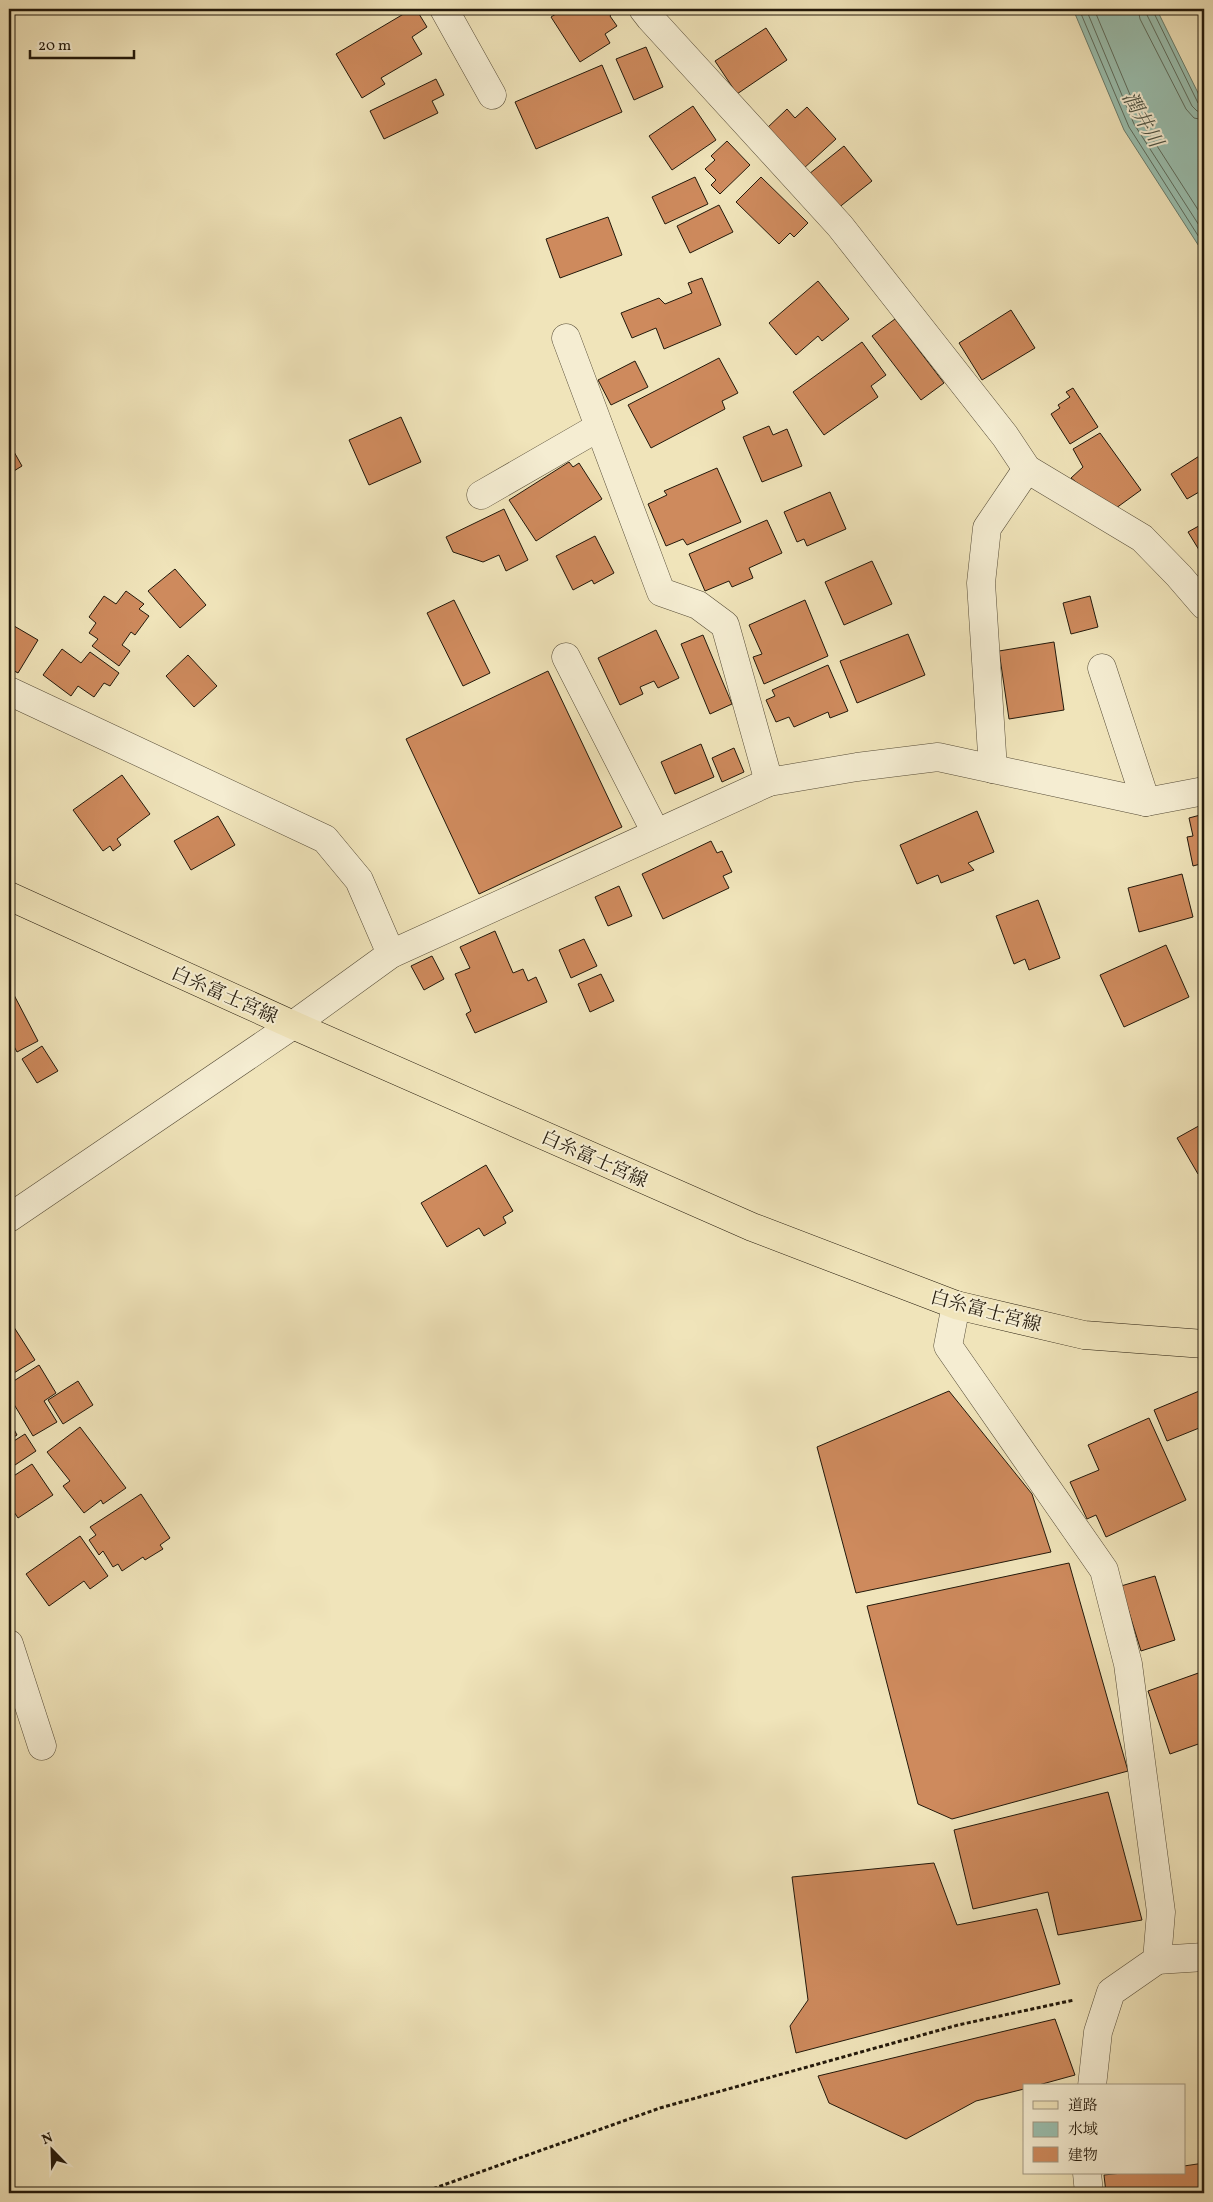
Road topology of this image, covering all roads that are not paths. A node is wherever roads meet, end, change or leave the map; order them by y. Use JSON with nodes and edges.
{"nodes":[{"id":1,"x":444,"y":9,"type":"edge"},
{"id":2,"x":643,"y":9,"type":"edge"},
{"id":3,"x":492,"y":95,"type":"dead end"},
{"id":4,"x":566,"y":338,"type":"dead end"},
{"id":5,"x":599,"y":427,"type":"junction"},
{"id":6,"x":1027,"y":469,"type":"junction"},
{"id":7,"x":482,"y":495,"type":"dead end"},
{"id":8,"x":1204,"y":605,"type":"edge"},
{"id":9,"x":566,"y":657,"type":"dead end"},
{"id":10,"x":1102,"y":668,"type":"dead end"},
{"id":11,"x":9,"y":691,"type":"edge"},
{"id":12,"x":993,"y":769,"type":"junction"},
{"id":13,"x":769,"y":782,"type":"junction"},
{"id":14,"x":1204,"y":791,"type":"edge"},
{"id":15,"x":1146,"y":802,"type":"junction"},
{"id":16,"x":656,"y":833,"type":"junction"},
{"id":17,"x":9,"y":896,"type":"edge"},
{"id":18,"x":391,"y":954,"type":"junction"},
{"id":19,"x":293,"y":1025,"type":"junction"},
{"id":20,"x":9,"y":1218,"type":"edge"},
{"id":21,"x":956,"y":1305,"type":"junction"},
{"id":22,"x":1204,"y":1344,"type":"edge"},
{"id":23,"x":9,"y":1644,"type":"edge"},
{"id":24,"x":42,"y":1746,"type":"dead end"},
{"id":25,"x":1204,"y":1957,"type":"edge"},
{"id":26,"x":1157,"y":1960,"type":"junction"},
{"id":27,"x":1092,"y":2084,"type":"edge"},
{"id":28,"x":1087,"y":2174,"type":"edge"},
{"id":29,"x":1089,"y":2193,"type":"edge"}],
"edges":[{"from":1,"to":3,"type":"street"},
{"from":2,"to":6,"type":"street"},
{"from":4,"to":5,"type":"street"},
{"from":5,"to":7,"type":"street"},
{"from":5,"to":13,"type":"street"},
{"from":6,"to":8,"type":"street"},
{"from":6,"to":12,"type":"street"},
{"from":9,"to":16,"type":"street"},
{"from":10,"to":15,"type":"street"},
{"from":11,"to":18,"type":"street"},
{"from":12,"to":13,"type":"street"},
{"from":12,"to":15,"type":"street"},
{"from":13,"to":16,"type":"street"},
{"from":14,"to":15,"type":"street"},
{"from":16,"to":18,"type":"street"},
{"from":17,"to":19,"type":"main road","name":"白糸富士宮線"},
{"from":18,"to":19,"type":"street"},
{"from":19,"to":20,"type":"street"},
{"from":19,"to":21,"type":"main road","name":"白糸富士宮線"},
{"from":21,"to":22,"type":"main road","name":"白糸富士宮線"},
{"from":21,"to":26,"type":"street"},
{"from":23,"to":24,"type":"street"},
{"from":25,"to":26,"type":"street"},
{"from":26,"to":27,"type":"street"},
{"from":28,"to":29,"type":"street"}]}
